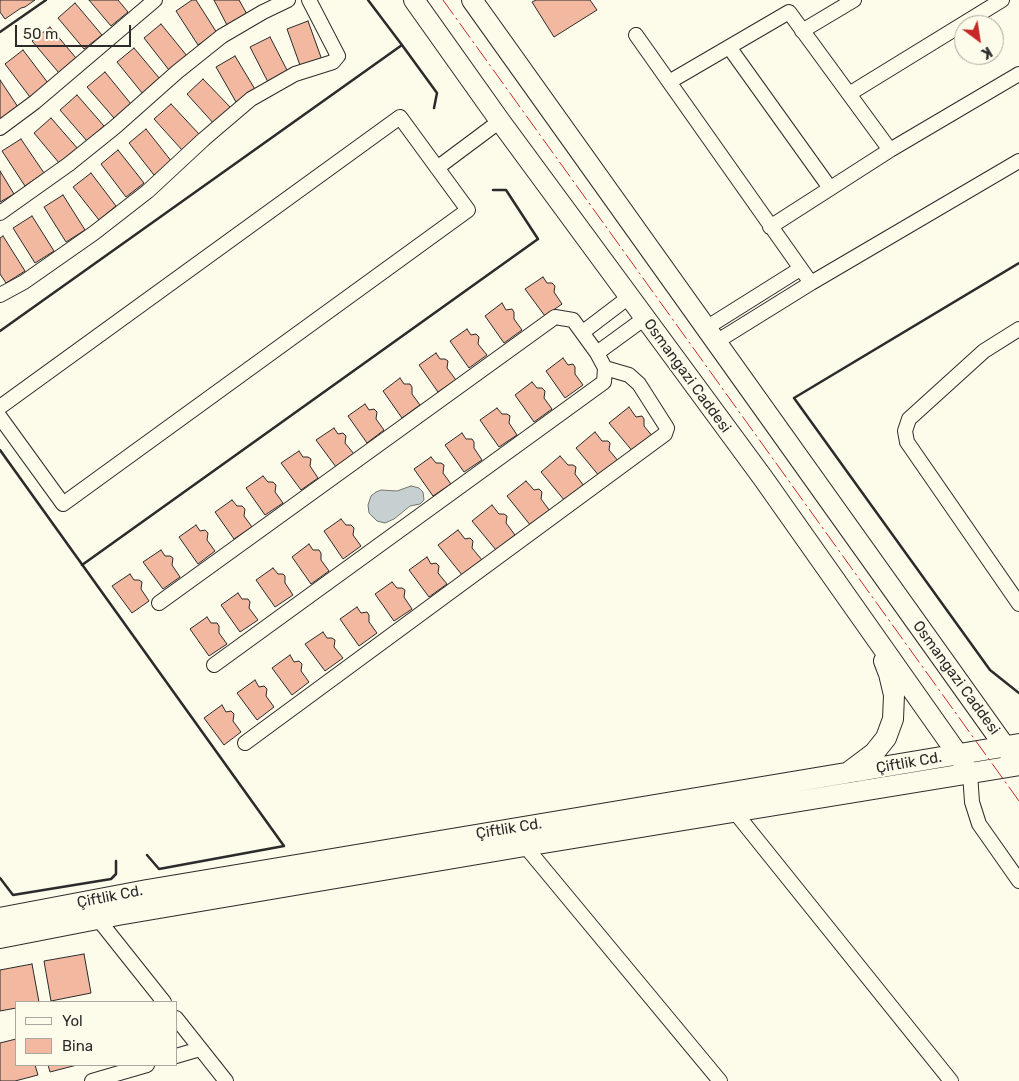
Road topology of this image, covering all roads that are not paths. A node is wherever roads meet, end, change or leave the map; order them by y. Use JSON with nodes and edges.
{"nodes":[{"id":1,"x":155,"y":0,"type":"edge"},
{"id":2,"x":288,"y":0,"type":"edge"},
{"id":3,"x":309,"y":0,"type":"edge"},
{"id":4,"x":414,"y":0,"type":"edge"},
{"id":5,"x":472,"y":0,"type":"edge"},
{"id":6,"x":854,"y":0,"type":"edge"},
{"id":7,"x":1002,"y":0,"type":"edge"},
{"id":8,"x":802,"y":31,"type":"junction"},
{"id":9,"x":636,"y":35,"type":"dead end"},
{"id":10,"x":729,"y":47,"type":"junction"},
{"id":11,"x":1019,"y":74,"type":"edge"},
{"id":12,"x":669,"y":82,"type":"junction"},
{"id":13,"x":848,"y":94,"type":"junction"},
{"id":14,"x":500,"y":122,"type":"junction"},
{"id":15,"x":0,"y":128,"type":"edge"},
{"id":16,"x":890,"y":150,"type":"junction"},
{"id":17,"x":1019,"y":160,"type":"edge"},
{"id":18,"x":437,"y":168,"type":"junction"},
{"id":19,"x":830,"y":188,"type":"junction"},
{"id":20,"x":0,"y":213,"type":"edge"},
{"id":21,"x":770,"y":227,"type":"junction"},
{"id":22,"x":800,"y":270,"type":"junction"},
{"id":23,"x":810,"y":283,"type":"junction"},
{"id":24,"x":0,"y":295,"type":"edge"},
{"id":25,"x":629,"y":297,"type":"junction"},
{"id":26,"x":645,"y":318,"type":"junction"},
{"id":27,"x":1019,"y":329,"type":"edge"},
{"id":28,"x":583,"y":332,"type":"junction"},
{"id":29,"x":711,"y":335,"type":"junction"},
{"id":30,"x":597,"y":353,"type":"junction"},
{"id":31,"x":605,"y":368,"type":"junction"},
{"id":32,"x":0,"y":407,"type":"edge"},
{"id":33,"x":0,"y":417,"type":"edge"},
{"id":34,"x":159,"y":603,"type":"dead end"},
{"id":35,"x":1019,"y":604,"type":"edge"},
{"id":36,"x":876,"y":638,"type":"junction"},
{"id":37,"x":214,"y":665,"type":"dead end"},
{"id":38,"x":245,"y":743,"type":"dead end"},
{"id":39,"x":1012,"y":745,"type":"edge"},
{"id":40,"x":958,"y":754,"type":"junction"},
{"id":41,"x":1019,"y":765,"type":"edge"},
{"id":42,"x":847,"y":773,"type":"junction"},
{"id":43,"x":970,"y":773,"type":"junction"},
{"id":44,"x":734,"y":811,"type":"junction"},
{"id":45,"x":525,"y":846,"type":"junction"},
{"id":46,"x":1019,"y":881,"type":"edge"},
{"id":47,"x":0,"y":918,"type":"edge"},
{"id":48,"x":98,"y":919,"type":"junction"},
{"id":49,"x":0,"y":938,"type":"edge"},
{"id":50,"x":163,"y":1001,"type":"edge"},
{"id":51,"x":178,"y":1021,"type":"edge"},
{"id":52,"x":200,"y":1049,"type":"junction"},
{"id":53,"x":178,"y":1055,"type":"edge"},
{"id":54,"x":144,"y":1066,"type":"edge"},
{"id":55,"x":92,"y":1081,"type":"edge"},
{"id":56,"x":226,"y":1081,"type":"edge"},
{"id":57,"x":720,"y":1081,"type":"edge"},
{"id":58,"x":951,"y":1081,"type":"edge"}],
"edges":[{"from":1,"to":15,"type":"street"},
{"from":2,"to":20,"type":"street"},
{"from":3,"to":24,"type":"street"},
{"from":4,"to":14,"type":"street","name":"Osmangazi Caddesi"},
{"from":5,"to":29,"type":"street","name":"Osmangazi Caddesi"},
{"from":6,"to":8,"type":"street"},
{"from":7,"to":13,"type":"street"},
{"from":8,"to":10,"type":"street"},
{"from":8,"to":13,"type":"street"},
{"from":9,"to":12,"type":"street"},
{"from":10,"to":12,"type":"street"},
{"from":10,"to":19,"type":"street"},
{"from":11,"to":16,"type":"street"},
{"from":12,"to":21,"type":"street"},
{"from":13,"to":16,"type":"street"},
{"from":14,"to":18,"type":"street"},
{"from":14,"to":25,"type":"street","name":"Osmangazi Caddesi"},
{"from":16,"to":19,"type":"street"},
{"from":17,"to":23,"type":"street"},
{"from":18,"to":32,"type":"street"},
{"from":18,"to":33,"type":"street"},
{"from":19,"to":21,"type":"street"},
{"from":21,"to":22,"type":"street"},
{"from":22,"to":23,"type":"street"},
{"from":22,"to":29,"type":"street"},
{"from":23,"to":29,"type":"street"},
{"from":25,"to":26,"type":"street","name":"Osmangazi Caddesi"},
{"from":25,"to":28,"type":"street"},
{"from":26,"to":30,"type":"street"},
{"from":26,"to":36,"type":"street","name":"Osmangazi Caddesi"},
{"from":27,"to":35,"type":"street"},
{"from":28,"to":30,"type":"street"},
{"from":28,"to":34,"type":"street"},
{"from":29,"to":39,"type":"street","name":"Osmangazi Caddesi"},
{"from":30,"to":31,"type":"street"},
{"from":31,"to":37,"type":"street"},
{"from":31,"to":38,"type":"street"},
{"from":36,"to":40,"type":"street","name":"Osmangazi Caddesi"},
{"from":36,"to":42,"type":"street"},
{"from":39,"to":40,"type":"street","name":"Çiftlik Cd."},
{"from":39,"to":41,"type":"street","name":"Osmangazi Caddesi"},
{"from":40,"to":42,"type":"street","name":"Çiftlik Cd."},
{"from":40,"to":43,"type":"street","name":"Osmangazi Caddesi"},
{"from":41,"to":43,"type":"street","name":"Çiftlik Cd."},
{"from":42,"to":47,"type":"street","name":"Çiftlik Cd."},
{"from":43,"to":44,"type":"street","name":"Çiftlik Cd."},
{"from":43,"to":46,"type":"street"},
{"from":44,"to":45,"type":"street","name":"Çiftlik Cd."},
{"from":44,"to":58,"type":"street"},
{"from":45,"to":48,"type":"street","name":"Çiftlik Cd."},
{"from":45,"to":57,"type":"street"},
{"from":48,"to":49,"type":"street","name":"Çiftlik Cd."},
{"from":48,"to":50,"type":"street"},
{"from":51,"to":52,"type":"street"},
{"from":52,"to":53,"type":"street"},
{"from":52,"to":56,"type":"street"},
{"from":54,"to":55,"type":"street"}]}
